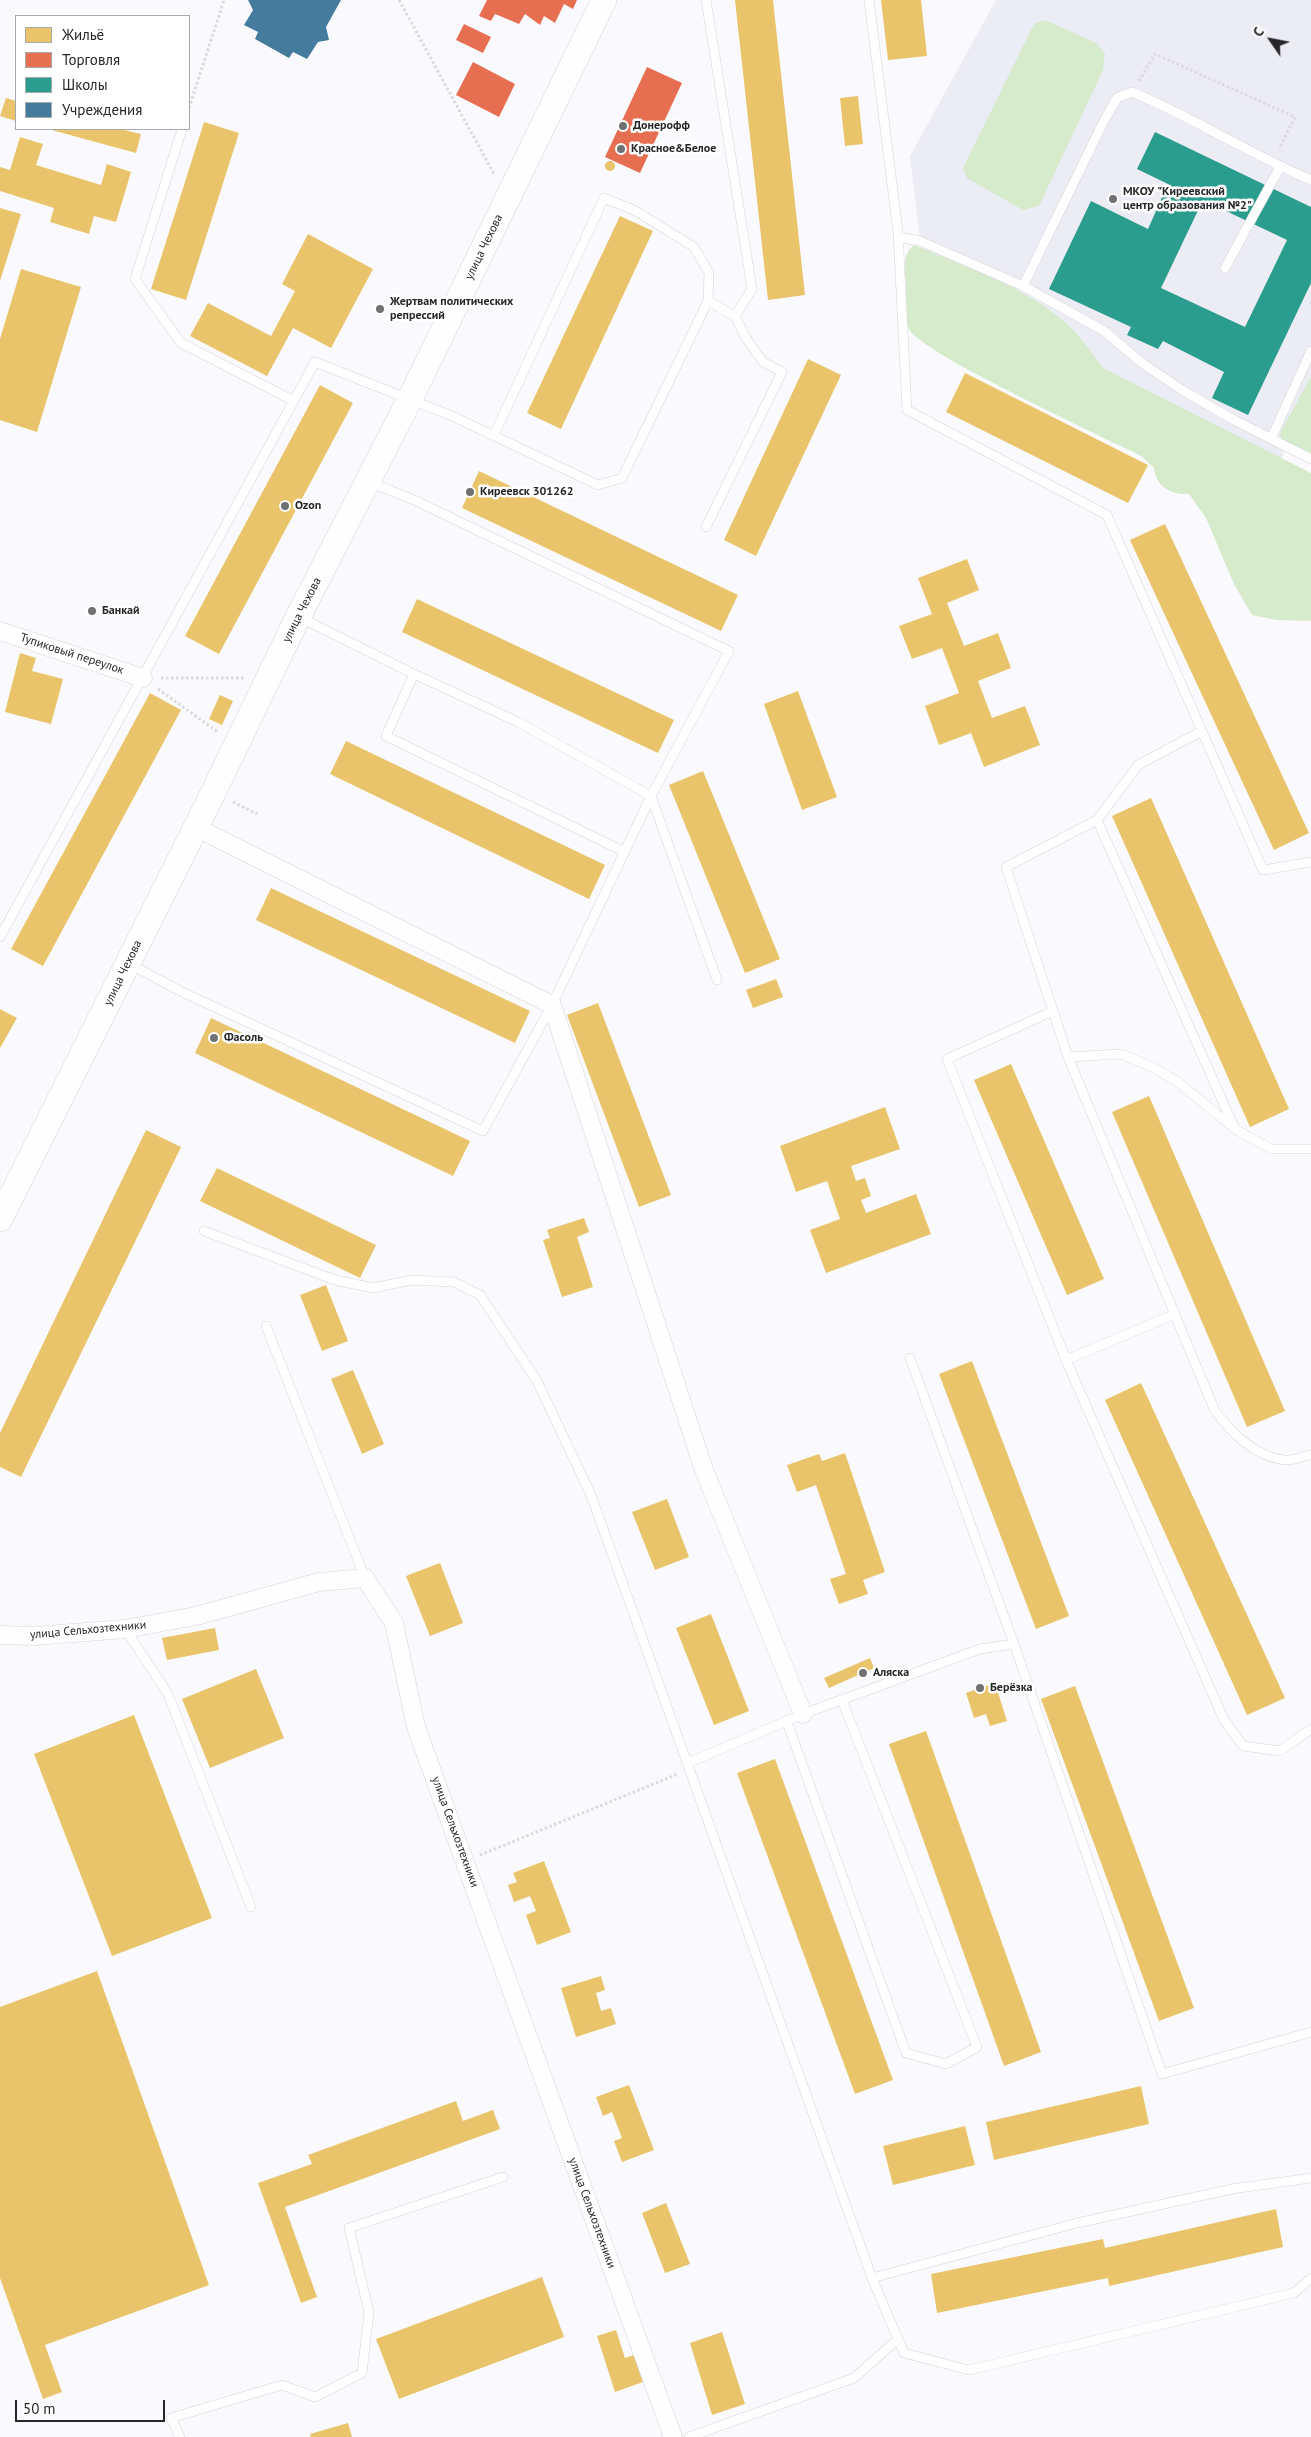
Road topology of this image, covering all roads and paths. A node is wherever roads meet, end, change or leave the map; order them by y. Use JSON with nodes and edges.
{"nodes":[{"id":1,"x":224,"y":0,"type":"edge"},
{"id":2,"x":399,"y":0,"type":"edge"},
{"id":3,"x":604,"y":0,"type":"edge"},
{"id":4,"x":706,"y":0,"type":"edge"},
{"id":5,"x":869,"y":0,"type":"edge"},
{"id":6,"x":1132,"y":92,"type":"junction"},
{"id":7,"x":190,"y":105,"type":"edge"},
{"id":8,"x":182,"y":130,"type":"edge"},
{"id":9,"x":1276,"y":164,"type":"junction"},
{"id":10,"x":496,"y":177,"type":"dead end"},
{"id":11,"x":1311,"y":180,"type":"edge"},
{"id":12,"x":898,"y":237,"type":"junction"},
{"id":13,"x":1224,"y":268,"type":"dead end"},
{"id":14,"x":1023,"y":286,"type":"junction"},
{"id":15,"x":708,"y":301,"type":"junction"},
{"id":16,"x":735,"y":316,"type":"junction"},
{"id":17,"x":1311,"y":351,"type":"edge"},
{"id":18,"x":410,"y":400,"type":"junction"},
{"id":19,"x":294,"y":401,"type":"junction"},
{"id":20,"x":494,"y":435,"type":"junction"},
{"id":21,"x":1271,"y":439,"type":"junction"},
{"id":22,"x":1311,"y":459,"type":"edge"},
{"id":23,"x":368,"y":481,"type":"junction"},
{"id":24,"x":706,"y":527,"type":"dead end"},
{"id":25,"x":298,"y":617,"type":"junction"},
{"id":26,"x":0,"y":631,"type":"edge"},
{"id":27,"x":414,"y":674,"type":"junction"},
{"id":28,"x":143,"y":678,"type":"junction"},
{"id":29,"x":248,"y":678,"type":"dead end"},
{"id":30,"x":1202,"y":731,"type":"junction"},
{"id":31,"x":221,"y":734,"type":"dead end"},
{"id":32,"x":652,"y":796,"type":"junction"},
{"id":33,"x":1097,"y":820,"type":"junction"},
{"id":34,"x":195,"y":826,"type":"junction"},
{"id":35,"x":625,"y":852,"type":"junction"},
{"id":36,"x":1311,"y":862,"type":"edge"},
{"id":37,"x":0,"y":937,"type":"edge"},
{"id":38,"x":128,"y":963,"type":"junction"},
{"id":39,"x":717,"y":980,"type":"dead end"},
{"id":40,"x":552,"y":1004,"type":"junction"},
{"id":41,"x":1053,"y":1011,"type":"junction"},
{"id":42,"x":1068,"y":1057,"type":"junction"},
{"id":43,"x":1235,"y":1129,"type":"junction"},
{"id":44,"x":1311,"y":1149,"type":"edge"},
{"id":45,"x":0,"y":1219,"type":"edge"},
{"id":46,"x":204,"y":1231,"type":"dead end"},
{"id":47,"x":1175,"y":1314,"type":"junction"},
{"id":48,"x":266,"y":1326,"type":"dead end"},
{"id":49,"x":910,"y":1358,"type":"dead end"},
{"id":50,"x":1066,"y":1360,"type":"junction"},
{"id":51,"x":1311,"y":1455,"type":"edge"},
{"id":52,"x":365,"y":1578,"type":"junction"},
{"id":53,"x":125,"y":1629,"type":"junction"},
{"id":54,"x":0,"y":1635,"type":"edge"},
{"id":55,"x":1014,"y":1644,"type":"junction"},
{"id":56,"x":842,"y":1700,"type":"junction"},
{"id":57,"x":803,"y":1714,"type":"junction"},
{"id":58,"x":787,"y":1722,"type":"junction"},
{"id":59,"x":1311,"y":1729,"type":"edge"},
{"id":60,"x":689,"y":1766,"type":"junction"},
{"id":61,"x":466,"y":1861,"type":"junction"},
{"id":62,"x":251,"y":1907,"type":"dead end"},
{"id":63,"x":1311,"y":2032,"type":"edge"},
{"id":64,"x":503,"y":2177,"type":"dead end"},
{"id":65,"x":1311,"y":2178,"type":"edge"},
{"id":66,"x":872,"y":2278,"type":"junction"},
{"id":67,"x":1311,"y":2278,"type":"edge"},
{"id":68,"x":898,"y":2339,"type":"junction"},
{"id":69,"x":180,"y":2437,"type":"edge"},
{"id":70,"x":673,"y":2437,"type":"edge"},
{"id":71,"x":689,"y":2437,"type":"edge"}],
"edges":[{"from":1,"to":7,"type":"path"},
{"from":2,"to":10,"type":"path"},
{"from":3,"to":18,"type":"main road","name":"улица Чехова"},
{"from":4,"to":16,"type":"lane"},
{"from":5,"to":12,"type":"lane"},
{"from":6,"to":9,"type":"lane"},
{"from":6,"to":9,"type":"path"},
{"from":6,"to":14,"type":"lane"},
{"from":8,"to":19,"type":"lane"},
{"from":9,"to":11,"type":"lane"},
{"from":9,"to":13,"type":"lane"},
{"from":12,"to":14,"type":"lane"},
{"from":12,"to":30,"type":"lane"},
{"from":14,"to":21,"type":"lane"},
{"from":15,"to":16,"type":"lane"},
{"from":15,"to":20,"type":"lane"},
{"from":15,"to":20,"type":"lane"},
{"from":16,"to":24,"type":"lane"},
{"from":17,"to":21,"type":"lane"},
{"from":18,"to":19,"type":"lane"},
{"from":18,"to":20,"type":"lane"},
{"from":18,"to":23,"type":"main road","name":"улица Чехова"},
{"from":19,"to":28,"type":"lane"},
{"from":21,"to":22,"type":"lane"},
{"from":23,"to":25,"type":"main road","name":"улица Чехова"},
{"from":23,"to":32,"type":"lane"},
{"from":25,"to":27,"type":"lane"},
{"from":25,"to":34,"type":"main road","name":"улица Чехова"},
{"from":26,"to":28,"type":"street","name":"Тупиковый переулок"},
{"from":27,"to":32,"type":"lane"},
{"from":27,"to":35,"type":"lane"},
{"from":28,"to":29,"type":"path"},
{"from":28,"to":31,"type":"path"},
{"from":28,"to":37,"type":"lane"},
{"from":30,"to":33,"type":"lane"},
{"from":30,"to":36,"type":"lane"},
{"from":32,"to":35,"type":"lane"},
{"from":32,"to":39,"type":"lane"},
{"from":33,"to":41,"type":"lane"},
{"from":33,"to":43,"type":"lane"},
{"from":34,"to":38,"type":"main road","name":"улица Чехова"},
{"from":34,"to":40,"type":"street"},
{"from":35,"to":40,"type":"lane"},
{"from":38,"to":40,"type":"lane"},
{"from":38,"to":45,"type":"main road","name":"улица Чехова"},
{"from":40,"to":57,"type":"street"},
{"from":41,"to":42,"type":"lane"},
{"from":41,"to":50,"type":"lane"},
{"from":42,"to":43,"type":"lane"},
{"from":42,"to":47,"type":"lane"},
{"from":43,"to":44,"type":"lane"},
{"from":46,"to":60,"type":"lane"},
{"from":47,"to":50,"type":"lane"},
{"from":47,"to":51,"type":"lane"},
{"from":48,"to":52,"type":"lane"},
{"from":49,"to":55,"type":"lane"},
{"from":50,"to":59,"type":"lane"},
{"from":52,"to":53,"type":"street","name":"улица Сельхозтехники"},
{"from":52,"to":61,"type":"street","name":"улица Сельхозтехники"},
{"from":53,"to":54,"type":"street","name":"улица Сельхозтехники"},
{"from":53,"to":62,"type":"lane"},
{"from":55,"to":56,"type":"lane"},
{"from":55,"to":63,"type":"lane"},
{"from":56,"to":57,"type":"lane"},
{"from":56,"to":58,"type":"lane"},
{"from":57,"to":58,"type":"lane"},
{"from":58,"to":60,"type":"lane"},
{"from":60,"to":61,"type":"path"},
{"from":60,"to":66,"type":"lane"},
{"from":61,"to":70,"type":"street","name":"улица Сельхозтехники"},
{"from":64,"to":69,"type":"lane"},
{"from":65,"to":66,"type":"lane"},
{"from":66,"to":68,"type":"lane"},
{"from":67,"to":68,"type":"lane"},
{"from":68,"to":71,"type":"lane"}]}
